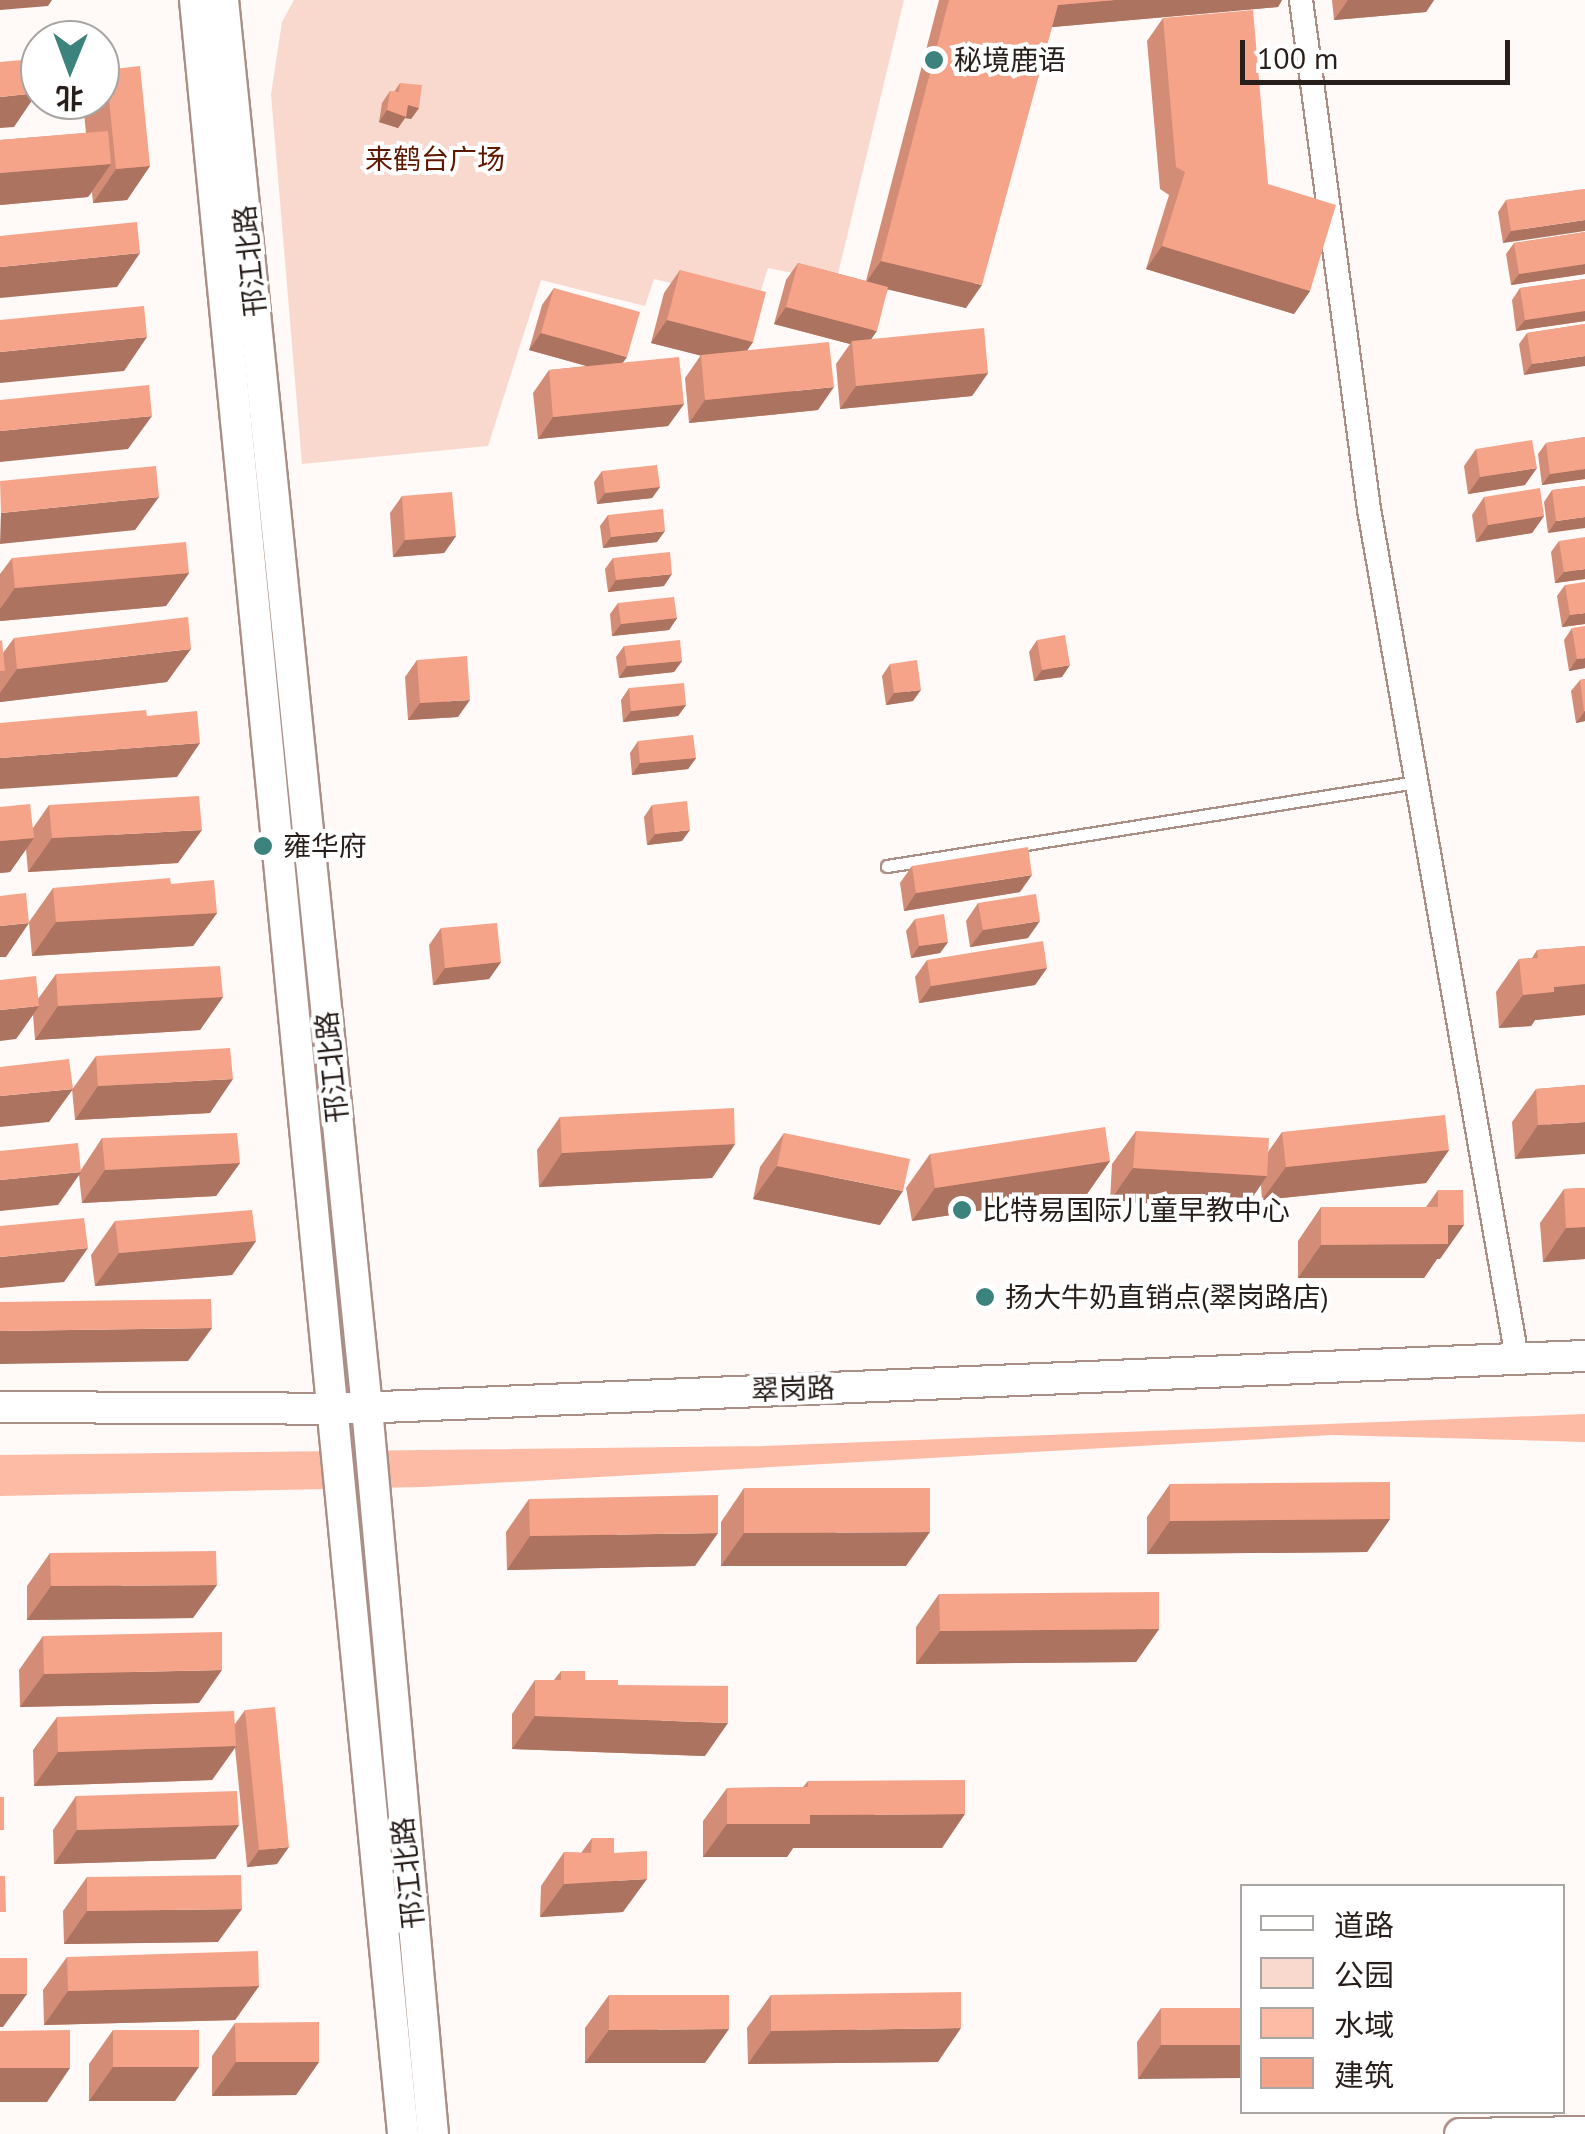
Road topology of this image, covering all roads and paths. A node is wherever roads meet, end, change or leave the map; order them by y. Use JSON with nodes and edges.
{"nodes":[{"id":1,"x":195,"y":0,"type":"edge"},
{"id":2,"x":223,"y":0,"type":"edge"},
{"id":3,"x":1301,"y":0,"type":"edge"},
{"id":4,"x":1416,"y":782,"type":"junction"},
{"id":5,"x":887,"y":866,"type":"dead end"},
{"id":6,"x":1585,"y":1356,"type":"edge"},
{"id":7,"x":1517,"y":1358,"type":"junction"},
{"id":8,"x":0,"y":1407,"type":"edge"},
{"id":9,"x":367,"y":1408,"type":"junction"},
{"id":10,"x":334,"y":1409,"type":"junction"},
{"id":11,"x":353,"y":1442,"type":"junction"},
{"id":12,"x":358,"y":1504,"type":"junction"},
{"id":13,"x":1585,"y":2132,"type":"edge"},
{"id":14,"x":403,"y":2134,"type":"edge"},
{"id":15,"x":433,"y":2134,"type":"edge"},
{"id":16,"x":1460,"y":2134,"type":"edge"}],
"edges":[{"from":1,"to":10,"type":"main road","name":"邗江北路"},
{"from":2,"to":9,"type":"main road","name":"邗江北路"},
{"from":3,"to":4,"type":"street"},
{"from":4,"to":5,"type":"lane"},
{"from":4,"to":7,"type":"street"},
{"from":6,"to":7,"type":"main road","name":"翠岗路"},
{"from":7,"to":9,"type":"main road","name":"翠岗路"},
{"from":8,"to":10,"type":"main road","name":"翠岗路"},
{"from":9,"to":10,"type":"main road","name":"翠岗路"},
{"from":9,"to":11,"type":"main road","name":"邗江北路"},
{"from":10,"to":11,"type":"main road","name":"邗江北路"},
{"from":11,"to":12,"type":"main road","name":"邗江北路"},
{"from":12,"to":14,"type":"main road","name":"邗江北路"},
{"from":12,"to":15,"type":"main road","name":"邗江北路"},
{"from":13,"to":16,"type":"main road"}]}
